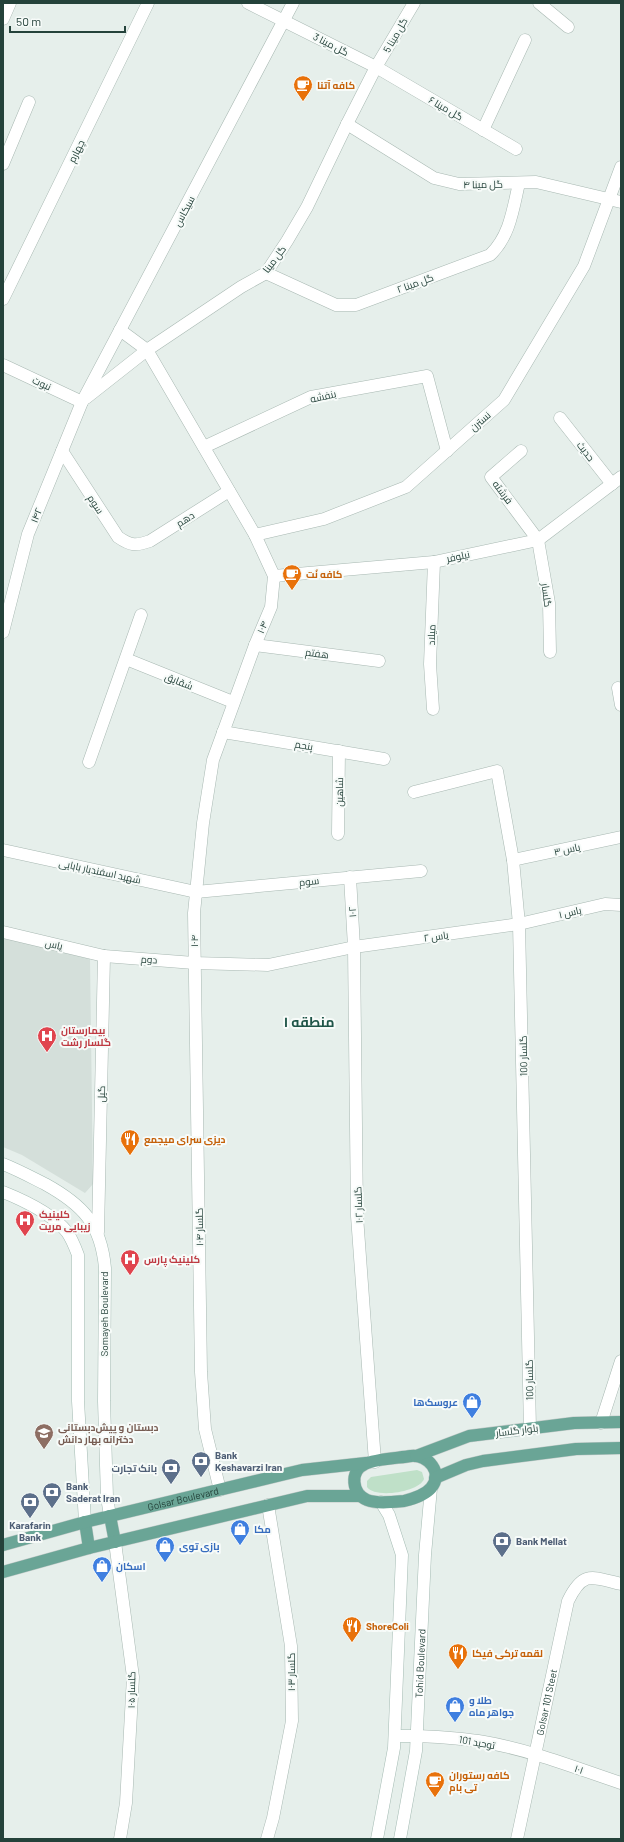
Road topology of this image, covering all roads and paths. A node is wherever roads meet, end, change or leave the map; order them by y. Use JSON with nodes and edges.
{"nodes":[{"id":1,"x":10,"y":3,"type":"edge"},
{"id":2,"x":148,"y":3,"type":"edge"},
{"id":3,"x":248,"y":3,"type":"edge"},
{"id":4,"x":293,"y":3,"type":"edge"},
{"id":5,"x":414,"y":3,"type":"edge"},
{"id":6,"x":539,"y":3,"type":"edge"},
{"id":7,"x":3,"y":19,"type":"edge"},
{"id":8,"x":285,"y":20,"type":"junction"},
{"id":9,"x":568,"y":27,"type":"dead end"},
{"id":10,"x":525,"y":40,"type":"dead end"},
{"id":11,"x":376,"y":67,"type":"junction"},
{"id":12,"x":28,"y":102,"type":"dead end"},
{"id":13,"x":347,"y":124,"type":"junction"},
{"id":14,"x":483,"y":130,"type":"junction"},
{"id":15,"x":516,"y":149,"type":"dead end"},
{"id":16,"x":3,"y":164,"type":"edge"},
{"id":17,"x":621,"y":167,"type":"edge"},
{"id":18,"x":519,"y":183,"type":"junction"},
{"id":19,"x":609,"y":200,"type":"junction"},
{"id":20,"x":621,"y":202,"type":"edge"},
{"id":21,"x":266,"y":273,"type":"junction"},
{"id":22,"x":3,"y":298,"type":"edge"},
{"id":23,"x":120,"y":330,"type":"junction"},
{"id":24,"x":147,"y":350,"type":"junction"},
{"id":25,"x":3,"y":365,"type":"edge"},
{"id":26,"x":82,"y":402,"type":"junction"},
{"id":27,"x":560,"y":418,"type":"dead end"},
{"id":28,"x":204,"y":447,"type":"junction"},
{"id":29,"x":521,"y":450,"type":"dead end"},
{"id":30,"x":62,"y":451,"type":"junction"},
{"id":31,"x":447,"y":451,"type":"junction"},
{"id":32,"x":616,"y":481,"type":"edge"},
{"id":33,"x":230,"y":491,"type":"junction"},
{"id":34,"x":255,"y":535,"type":"junction"},
{"id":35,"x":538,"y":540,"type":"junction"},
{"id":36,"x":139,"y":545,"type":"joint"},
{"id":37,"x":434,"y":562,"type":"junction"},
{"id":38,"x":274,"y":576,"type":"junction"},
{"id":39,"x":142,"y":615,"type":"dead end"},
{"id":40,"x":3,"y":632,"type":"edge"},
{"id":41,"x":254,"y":645,"type":"junction"},
{"id":42,"x":550,"y":652,"type":"dead end"},
{"id":43,"x":126,"y":659,"type":"junction"},
{"id":44,"x":378,"y":661,"type":"dead end"},
{"id":45,"x":618,"y":688,"type":"dead end"},
{"id":46,"x":233,"y":702,"type":"junction"},
{"id":47,"x":621,"y":705,"type":"edge"},
{"id":48,"x":433,"y":709,"type":"dead end"},
{"id":49,"x":223,"y":732,"type":"junction"},
{"id":50,"x":339,"y":751,"type":"junction"},
{"id":51,"x":384,"y":758,"type":"dead end"},
{"id":52,"x":89,"y":762,"type":"dead end"},
{"id":53,"x":414,"y":792,"type":"dead end"},
{"id":54,"x":338,"y":834,"type":"dead end"},
{"id":55,"x":621,"y":837,"type":"edge"},
{"id":56,"x":3,"y":850,"type":"edge"},
{"id":57,"x":513,"y":860,"type":"junction"},
{"id":58,"x":421,"y":871,"type":"dead end"},
{"id":59,"x":350,"y":877,"type":"junction"},
{"id":60,"x":196,"y":892,"type":"junction"},
{"id":61,"x":621,"y":905,"type":"edge"},
{"id":62,"x":519,"y":924,"type":"junction"},
{"id":63,"x":3,"y":932,"type":"edge"},
{"id":64,"x":354,"y":947,"type":"junction"},
{"id":65,"x":104,"y":956,"type":"junction"},
{"id":66,"x":194,"y":963,"type":"junction"},
{"id":67,"x":3,"y":1164,"type":"edge"},
{"id":68,"x":3,"y":1192,"type":"edge"},
{"id":69,"x":98,"y":1232,"type":"junction"},
{"id":70,"x":621,"y":1361,"type":"edge"},
{"id":71,"x":621,"y":1422,"type":"edge"},
{"id":72,"x":601,"y":1423,"type":"junction"},
{"id":73,"x":530,"y":1429,"type":"junction"},
{"id":74,"x":621,"y":1448,"type":"edge"},
{"id":75,"x":416,"y":1456,"type":"junction"},
{"id":76,"x":370,"y":1463,"type":"junction"},
{"id":77,"x":433,"y":1483,"type":"junction"},
{"id":78,"x":220,"y":1490,"type":"junction"},
{"id":79,"x":360,"y":1496,"type":"junction"},
{"id":80,"x":381,"y":1502,"type":"junction"},
{"id":81,"x":268,"y":1505,"type":"junction"},
{"id":82,"x":110,"y":1516,"type":"junction"},
{"id":83,"x":85,"y":1522,"type":"junction"},
{"id":84,"x":115,"y":1542,"type":"junction"},
{"id":85,"x":3,"y":1545,"type":"edge"},
{"id":86,"x":89,"y":1548,"type":"junction"},
{"id":87,"x":3,"y":1572,"type":"edge"},
{"id":88,"x":621,"y":1584,"type":"edge"},
{"id":89,"x":394,"y":1736,"type":"junction"},
{"id":90,"x":417,"y":1736,"type":"junction"},
{"id":91,"x":536,"y":1755,"type":"junction"},
{"id":92,"x":621,"y":1783,"type":"edge"},
{"id":93,"x":120,"y":1839,"type":"edge"},
{"id":94,"x":266,"y":1839,"type":"edge"},
{"id":95,"x":376,"y":1839,"type":"edge"},
{"id":96,"x":400,"y":1839,"type":"edge"},
{"id":97,"x":517,"y":1839,"type":"edge"}],
"edges":[{"from":1,"to":7,"type":"street"},
{"from":2,"to":22,"type":"street","name":"چهارم"},
{"from":3,"to":8,"type":"street","name":"گل مینا 3"},
{"from":4,"to":8,"type":"street","name":"سیکاس"},
{"from":5,"to":11,"type":"street","name":"گل مینا 5"},
{"from":6,"to":9,"type":"street"},
{"from":8,"to":11,"type":"street","name":"گل مینا 3"},
{"from":8,"to":23,"type":"street","name":"سیکاس"},
{"from":10,"to":14,"type":"street"},
{"from":11,"to":13,"type":"street","name":"گل مینا"},
{"from":11,"to":14,"type":"street","name":"گل مینا ۶"},
{"from":12,"to":16,"type":"street"},
{"from":13,"to":18,"type":"street","name":"گل مینا ۴"},
{"from":13,"to":21,"type":"street","name":"گل مینا"},
{"from":14,"to":15,"type":"street","name":"گل مینا ۶"},
{"from":17,"to":19,"type":"street","name":"نسترن"},
{"from":18,"to":19,"type":"street","name":"گل مینا ۴"},
{"from":18,"to":21,"type":"street","name":"گل مینا ۲"},
{"from":19,"to":20,"type":"street","name":"گل مینا ۴"},
{"from":19,"to":31,"type":"street","name":"نسترن"},
{"from":21,"to":24,"type":"street","name":"گل مینا"},
{"from":23,"to":24,"type":"street"},
{"from":23,"to":26,"type":"street","name":"سیکاس"},
{"from":24,"to":26,"type":"street","name":"گل مینا"},
{"from":24,"to":28,"type":"street"},
{"from":25,"to":26,"type":"street","name":"نبوت"},
{"from":26,"to":30,"type":"street","name":"۱۴۲"},
{"from":27,"to":32,"type":"street","name":"حدیث"},
{"from":28,"to":31,"type":"street","name":"بنفشه"},
{"from":28,"to":33,"type":"street"},
{"from":29,"to":35,"type":"street","name":"فرشته"},
{"from":30,"to":36,"type":"street","name":"سوم"},
{"from":30,"to":40,"type":"street","name":"۱۴۲"},
{"from":31,"to":34,"type":"street","name":"نسترن"},
{"from":32,"to":35,"type":"street","name":"نیلوفر"},
{"from":33,"to":34,"type":"street"},
{"from":33,"to":36,"type":"street","name":"دهم"},
{"from":34,"to":38,"type":"street"},
{"from":35,"to":37,"type":"street","name":"نیلوفر"},
{"from":35,"to":42,"type":"street","name":"گلسار"},
{"from":37,"to":38,"type":"street","name":"نیلوفر"},
{"from":37,"to":48,"type":"street","name":"میلاد"},
{"from":38,"to":41,"type":"street","name":"۱۰۴"},
{"from":39,"to":43,"type":"street"},
{"from":41,"to":44,"type":"street","name":"هفتم"},
{"from":41,"to":46,"type":"street","name":"۱۰۴"},
{"from":43,"to":46,"type":"street","name":"شقایق"},
{"from":43,"to":52,"type":"street"},
{"from":45,"to":47,"type":"street"},
{"from":46,"to":49,"type":"street","name":"۱۰۴"},
{"from":49,"to":50,"type":"street","name":"پنجم"},
{"from":49,"to":60,"type":"street","name":"۱۰۴"},
{"from":50,"to":51,"type":"street","name":"پنجم"},
{"from":50,"to":54,"type":"street","name":"شاهین"},
{"from":53,"to":57,"type":"street","name":"گلسار 100"},
{"from":55,"to":57,"type":"street","name":"یاس ۳"},
{"from":56,"to":60,"type":"street","name":"شهید اسفندیار بابایی"},
{"from":57,"to":62,"type":"street","name":"گلسار 100"},
{"from":58,"to":59,"type":"street","name":"سوم"},
{"from":59,"to":60,"type":"street","name":"سوم"},
{"from":59,"to":64,"type":"street","name":"۱۰۲"},
{"from":60,"to":66,"type":"street","name":"۱۰۴"},
{"from":61,"to":62,"type":"street","name":"یاس ۱"},
{"from":62,"to":64,"type":"street","name":"یاس ۲"},
{"from":62,"to":73,"type":"street","name":"گلسار 100"},
{"from":63,"to":65,"type":"street","name":"یاس"},
{"from":64,"to":66,"type":"street","name":"یاس ۲"},
{"from":64,"to":76,"type":"street","name":"گلسار ۱۰۲"},
{"from":65,"to":66,"type":"street","name":"دوم"},
{"from":65,"to":69,"type":"street","name":"گیل"},
{"from":66,"to":78,"type":"street","name":"گلسار ۱۰۴"},
{"from":67,"to":69,"type":"street","name":"Somayeh Boulevard"},
{"from":68,"to":83,"type":"street"},
{"from":69,"to":82,"type":"street","name":"Somayeh Boulevard"},
{"from":70,"to":72,"type":"street"},
{"from":71,"to":72,"type":"main road","name":"بلوار گلسار"},
{"from":72,"to":73,"type":"main road","name":"بلوار گلسار"},
{"from":73,"to":75,"type":"main road","name":"بلوار گلسار"},
{"from":74,"to":77,"type":"main road"},
{"from":75,"to":76,"type":"main road","name":"بلوار گلسار"},
{"from":75,"to":77,"type":"main road"},
{"from":76,"to":78,"type":"main road","name":"Golsar Boulevard"},
{"from":76,"to":79,"type":"main road"},
{"from":77,"to":80,"type":"main road"},
{"from":77,"to":90,"type":"street","name":"Tohid Boulevard"},
{"from":78,"to":82,"type":"main road","name":"Golsar Boulevard"},
{"from":79,"to":80,"type":"main road"},
{"from":79,"to":81,"type":"main road"},
{"from":80,"to":89,"type":"street"},
{"from":81,"to":84,"type":"main road"},
{"from":81,"to":94,"type":"street","name":"گلسار ۱۰۳"},
{"from":82,"to":83,"type":"main road","name":"Golsar Boulevard"},
{"from":82,"to":84,"type":"main road"},
{"from":83,"to":85,"type":"main road","name":"Golsar Boulevard"},
{"from":83,"to":86,"type":"main road"},
{"from":84,"to":86,"type":"main road"},
{"from":84,"to":93,"type":"street","name":"گلسار ۱۰۵"},
{"from":86,"to":87,"type":"main road"},
{"from":88,"to":91,"type":"street","name":"Golsar 101 Steet"},
{"from":89,"to":90,"type":"street","name":"توحید 101"},
{"from":89,"to":95,"type":"street"},
{"from":90,"to":91,"type":"street","name":"توحید 101"},
{"from":90,"to":96,"type":"street","name":"Tohid Boulevard"},
{"from":91,"to":92,"type":"street","name":"۱۰۱"},
{"from":91,"to":97,"type":"street","name":"Golsar 101 Steet"}]}
